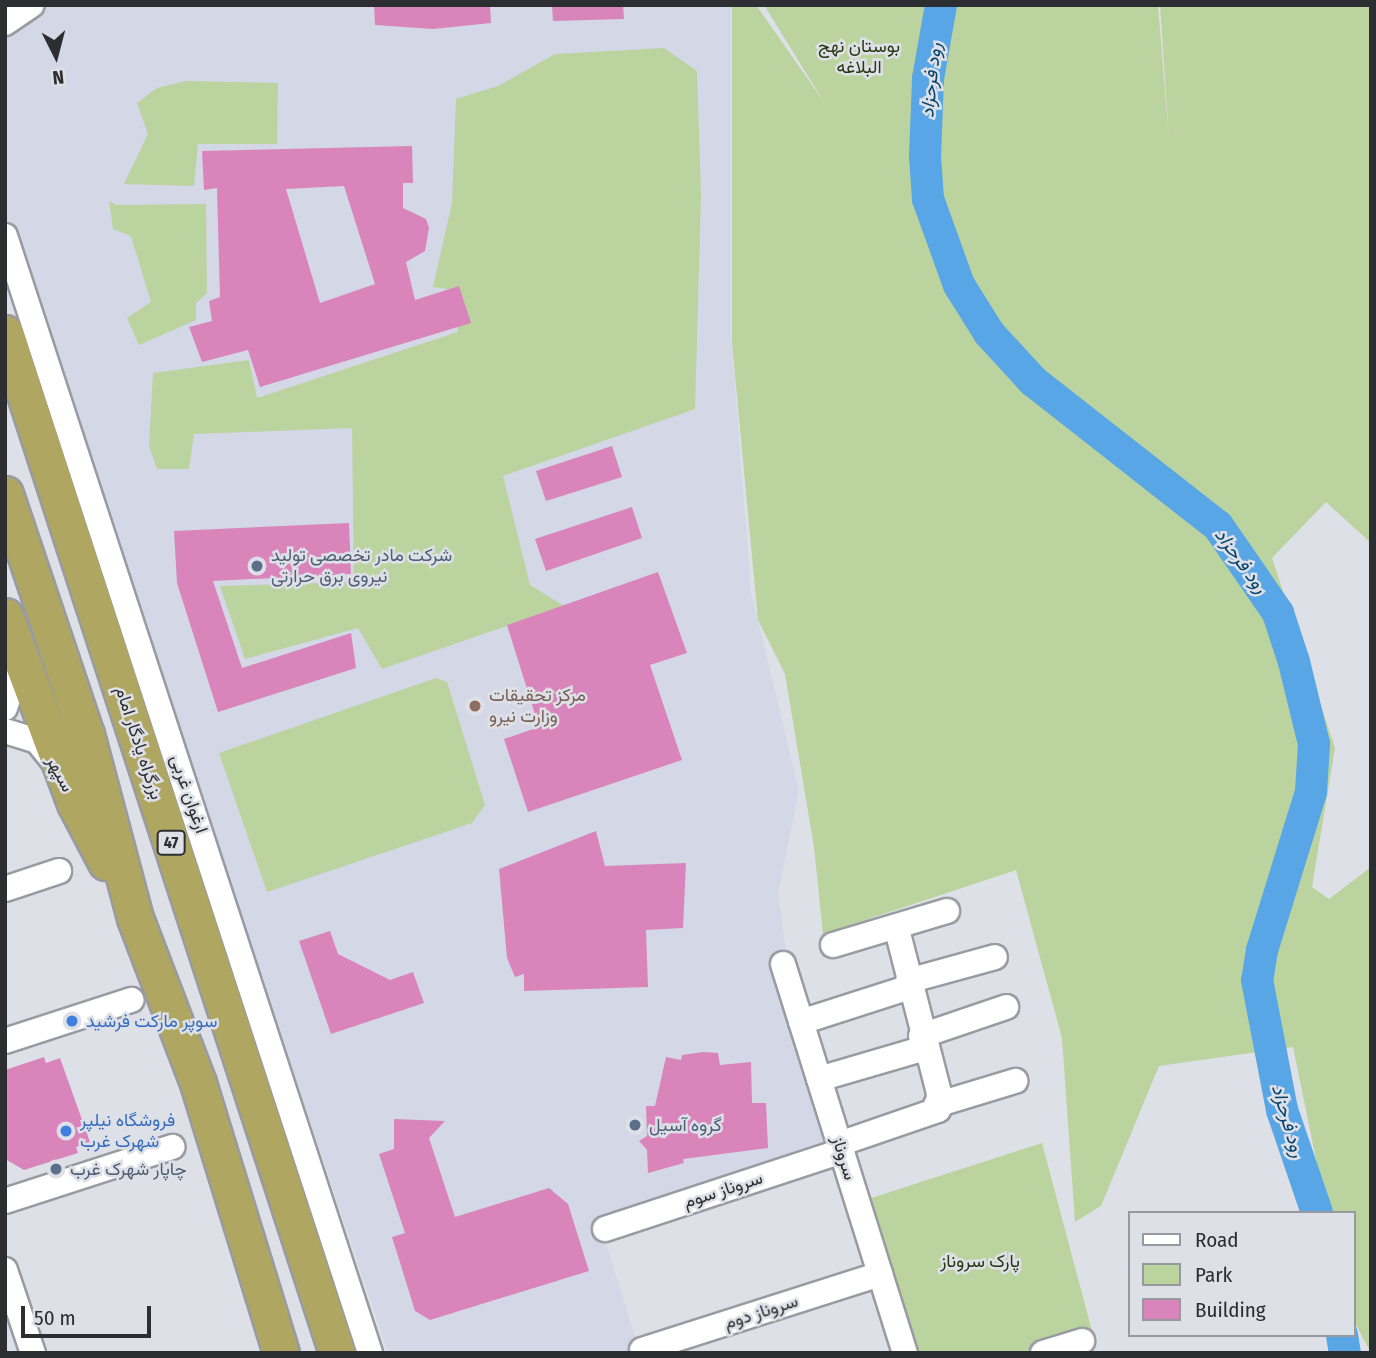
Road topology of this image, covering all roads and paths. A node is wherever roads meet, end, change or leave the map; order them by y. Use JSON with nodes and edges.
{"nodes":[{"id":1,"x":32,"y":5,"type":"edge"},
{"id":2,"x":5,"y":23,"type":"edge"},
{"id":3,"x":5,"y":236,"type":"edge"},
{"id":4,"x":5,"y":333,"type":"edge"},
{"id":5,"x":5,"y":494,"type":"edge"},
{"id":6,"x":5,"y":616,"type":"edge"},
{"id":7,"x":5,"y":643,"type":"edge"},
{"id":8,"x":5,"y":708,"type":"edge"},
{"id":9,"x":5,"y":731,"type":"edge"},
{"id":10,"x":75,"y":803,"type":"junction"},
{"id":11,"x":59,"y":871,"type":"dead end"},
{"id":12,"x":5,"y":889,"type":"edge"},
{"id":13,"x":947,"y":911,"type":"dead end"},
{"id":14,"x":135,"y":918,"type":"junction"},
{"id":15,"x":896,"y":926,"type":"junction"},
{"id":16,"x":833,"y":945,"type":"dead end"},
{"id":17,"x":995,"y":957,"type":"dead end"},
{"id":18,"x":783,"y":964,"type":"dead end"},
{"id":19,"x":909,"y":984,"type":"junction"},
{"id":20,"x":131,"y":1000,"type":"dead end"},
{"id":21,"x":1006,"y":1007,"type":"dead end"},
{"id":22,"x":801,"y":1022,"type":"junction"},
{"id":23,"x":5,"y":1041,"type":"edge"},
{"id":24,"x":923,"y":1042,"type":"junction"},
{"id":25,"x":819,"y":1079,"type":"junction"},
{"id":26,"x":1015,"y":1082,"type":"dead end"},
{"id":27,"x":936,"y":1105,"type":"junction"},
{"id":28,"x":172,"y":1147,"type":"dead end"},
{"id":29,"x":840,"y":1147,"type":"junction"},
{"id":30,"x":5,"y":1201,"type":"edge"},
{"id":31,"x":605,"y":1230,"type":"dead end"},
{"id":32,"x":5,"y":1270,"type":"edge"},
{"id":33,"x":880,"y":1274,"type":"junction"},
{"id":34,"x":1082,"y":1340,"type":"dead end"},
{"id":35,"x":642,"y":1350,"type":"dead end"},
{"id":36,"x":33,"y":1353,"type":"edge"},
{"id":37,"x":281,"y":1353,"type":"edge"},
{"id":38,"x":337,"y":1353,"type":"edge"},
{"id":39,"x":370,"y":1353,"type":"edge"},
{"id":40,"x":905,"y":1353,"type":"edge"},
{"id":41,"x":1043,"y":1353,"type":"edge"}],
"edges":[{"from":1,"to":2,"type":"street"},
{"from":3,"to":39,"type":"street","name":"ارغوان غربی"},
{"from":4,"to":38,"type":"highway","name":"بزرگراه یادگار امام","number":"47"},
{"from":5,"to":14,"type":"highway"},
{"from":6,"to":10,"type":"highway"},
{"from":7,"to":8,"type":"street"},
{"from":9,"to":10,"type":"street","name":"سپهر"},
{"from":10,"to":14,"type":"highway"},
{"from":11,"to":12,"type":"street"},
{"from":13,"to":15,"type":"street"},
{"from":14,"to":37,"type":"highway"},
{"from":15,"to":16,"type":"street"},
{"from":15,"to":19,"type":"street"},
{"from":17,"to":19,"type":"street"},
{"from":18,"to":22,"type":"street","name":"سروناز"},
{"from":19,"to":22,"type":"street"},
{"from":19,"to":24,"type":"street"},
{"from":20,"to":23,"type":"street"},
{"from":21,"to":24,"type":"street"},
{"from":22,"to":25,"type":"street","name":"سروناز"},
{"from":24,"to":25,"type":"street"},
{"from":24,"to":27,"type":"street"},
{"from":25,"to":29,"type":"street","name":"سروناز"},
{"from":26,"to":27,"type":"street"},
{"from":27,"to":29,"type":"street","name":"سروناز سوم"},
{"from":28,"to":30,"type":"street"},
{"from":29,"to":31,"type":"street","name":"سروناز سوم"},
{"from":29,"to":33,"type":"street","name":"سروناز"},
{"from":32,"to":36,"type":"street"},
{"from":33,"to":35,"type":"street","name":"سروناز دوم"},
{"from":33,"to":40,"type":"street","name":"سروناز"},
{"from":34,"to":41,"type":"street"}]}
